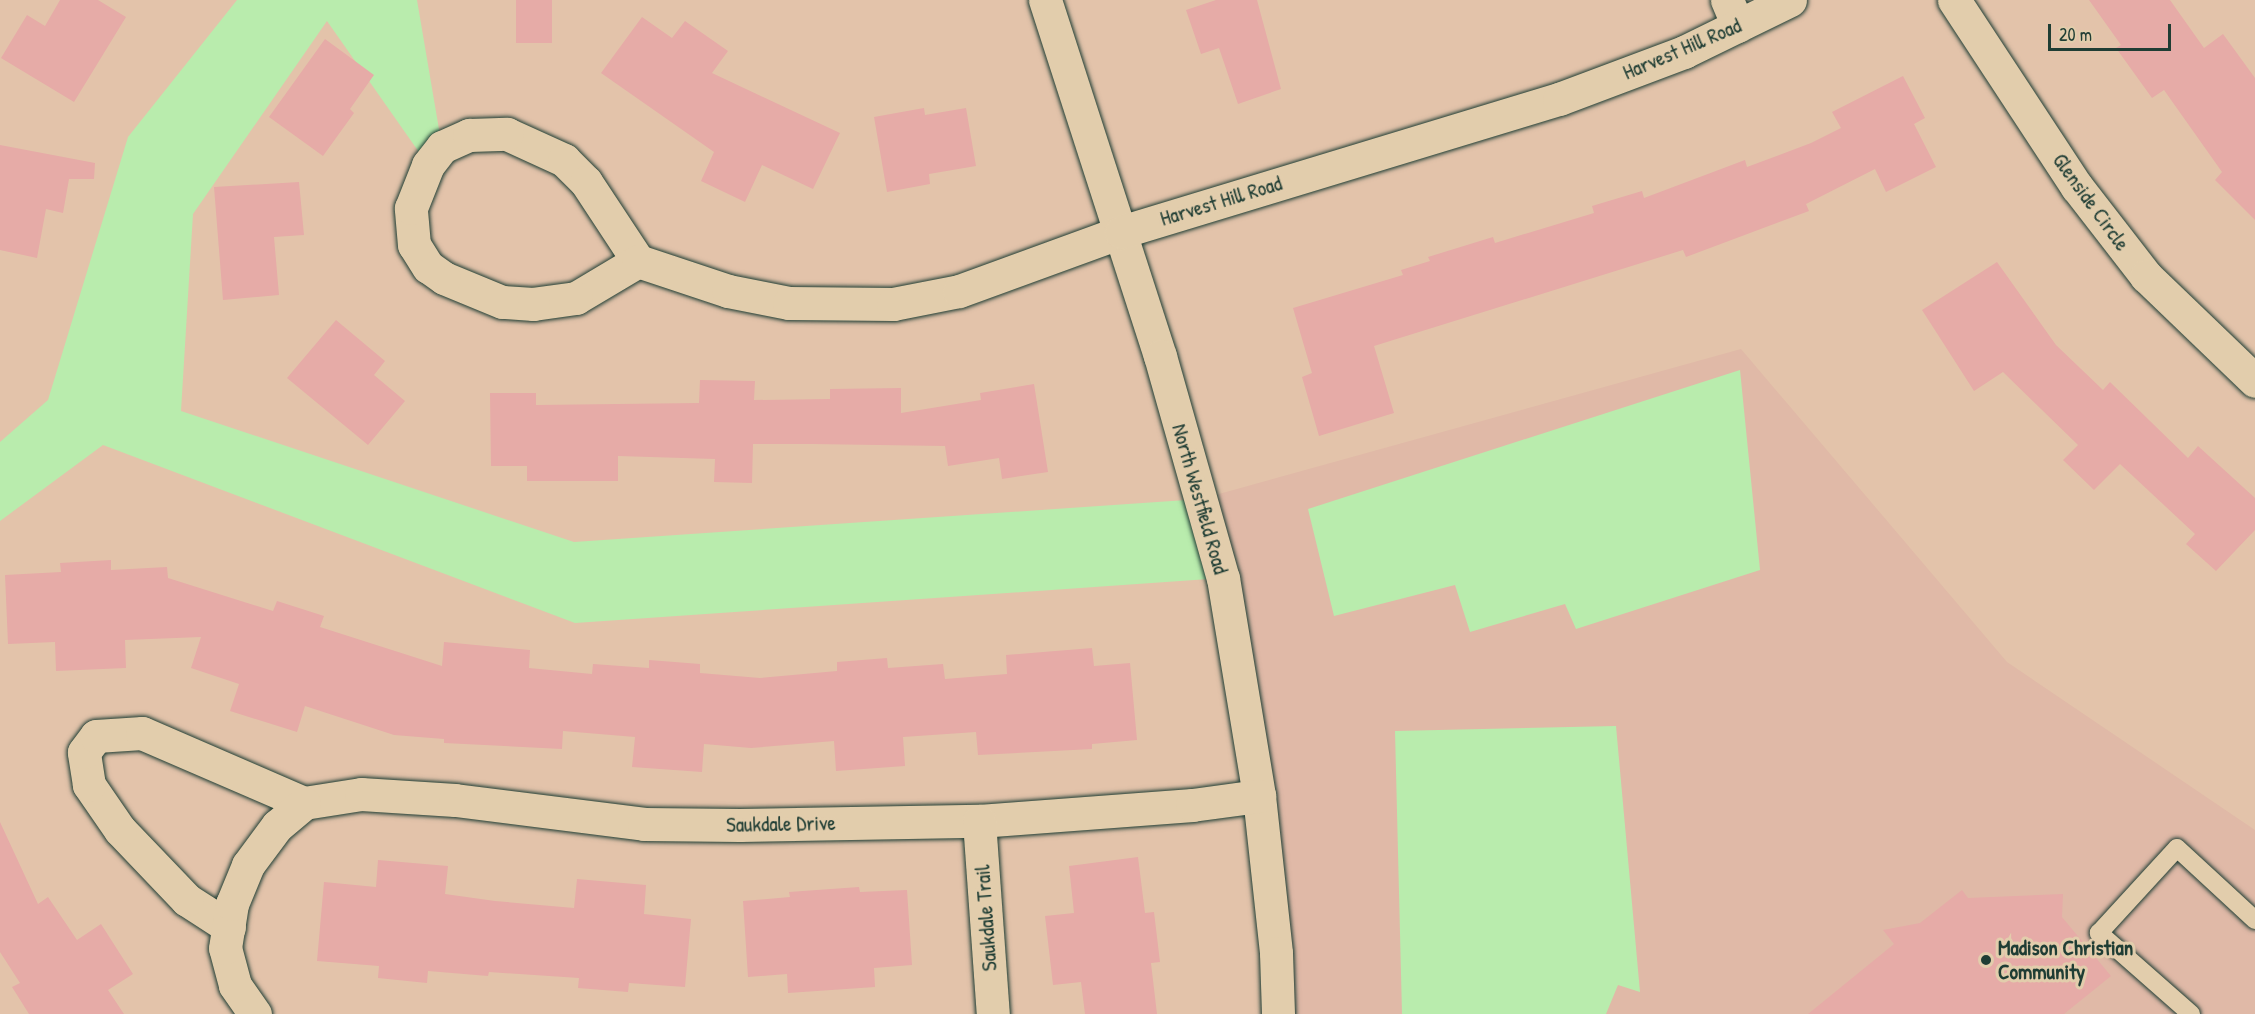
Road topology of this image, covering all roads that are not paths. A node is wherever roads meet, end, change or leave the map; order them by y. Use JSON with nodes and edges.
{"nodes":[{"id":1,"x":1045,"y":0,"type":"edge"},
{"id":2,"x":1790,"y":0,"type":"edge"},
{"id":3,"x":1954,"y":0,"type":"edge"},
{"id":4,"x":1732,"y":13,"type":"edge"},
{"id":5,"x":1121,"y":232,"type":"junction"},
{"id":6,"x":638,"y":261,"type":"junction"},
{"id":7,"x":2255,"y":381,"type":"edge"},
{"id":8,"x":1259,"y":796,"type":"junction"},
{"id":9,"x":304,"y":802,"type":"junction"},
{"id":10,"x":979,"y":821,"type":"junction"},
{"id":11,"x":2255,"y":920,"type":"edge"},
{"id":12,"x":229,"y":927,"type":"junction"},
{"id":13,"x":255,"y":1014,"type":"edge"},
{"id":14,"x":993,"y":1014,"type":"edge"},
{"id":15,"x":1278,"y":1014,"type":"edge"},
{"id":16,"x":2191,"y":1014,"type":"edge"}],
"edges":[{"from":1,"to":5,"type":"street","name":"North Westfield Road"},
{"from":2,"to":4,"type":"street","name":"Harvest Hill Road"},
{"from":3,"to":7,"type":"street","name":"Glenside Circle"},
{"from":4,"to":5,"type":"street","name":"Harvest Hill Road"},
{"from":5,"to":6,"type":"street","name":"Harvest Hill Road"},
{"from":5,"to":8,"type":"street","name":"North Westfield Road"},
{"from":6,"to":6,"type":"street"},
{"from":8,"to":10,"type":"street","name":"Saukdale Drive"},
{"from":8,"to":15,"type":"street","name":"North Westfield Road"},
{"from":9,"to":10,"type":"street","name":"Saukdale Drive"},
{"from":9,"to":12,"type":"street"},
{"from":9,"to":12,"type":"street"},
{"from":10,"to":14,"type":"street","name":"Saukdale Trail"},
{"from":11,"to":16,"type":"lane"},
{"from":12,"to":13,"type":"street"}]}
